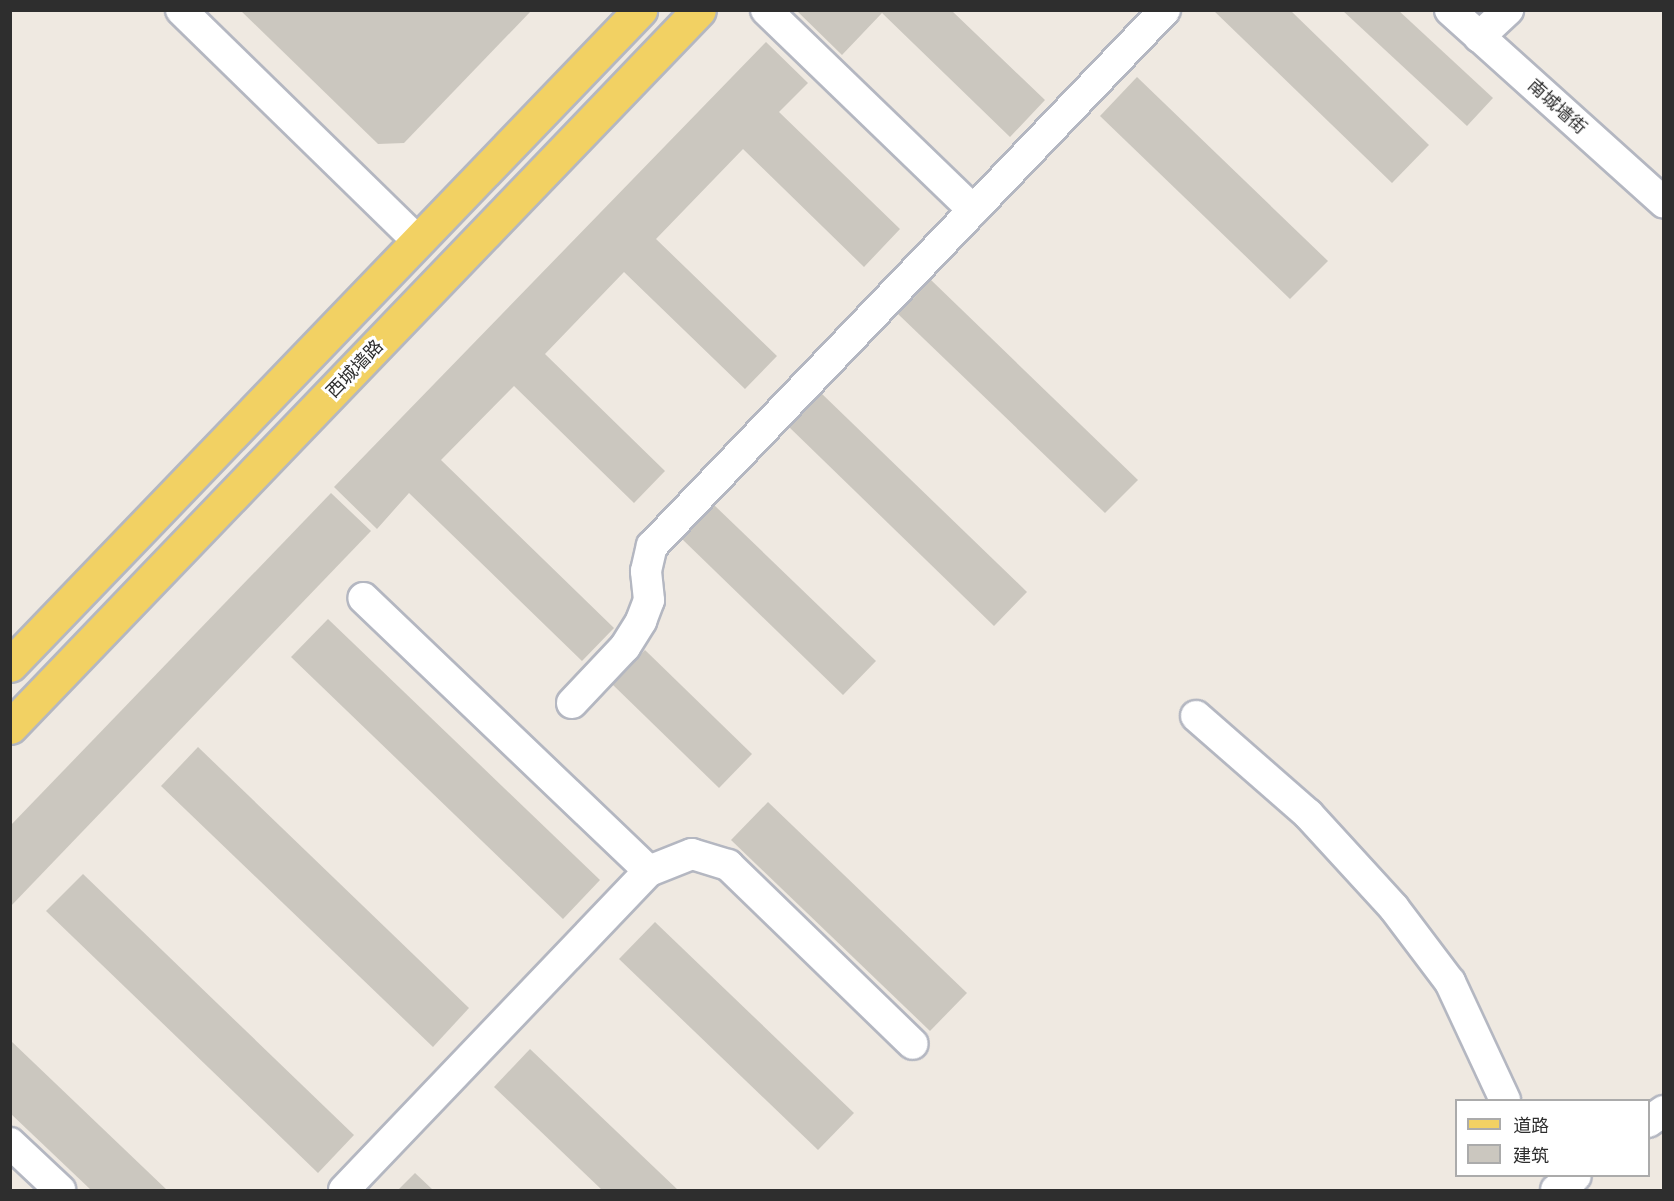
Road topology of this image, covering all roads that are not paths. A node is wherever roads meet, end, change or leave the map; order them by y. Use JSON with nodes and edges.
{"nodes":[{"id":1,"x":181,"y":10,"type":"edge"},
{"id":2,"x":640,"y":10,"type":"edge"},
{"id":3,"x":699,"y":10,"type":"edge"},
{"id":4,"x":766,"y":10,"type":"edge"},
{"id":5,"x":1165,"y":10,"type":"edge"},
{"id":6,"x":1450,"y":10,"type":"edge"},
{"id":7,"x":1508,"y":10,"type":"edge"},
{"id":8,"x":1479,"y":36,"type":"junction"},
{"id":9,"x":1664,"y":203,"type":"edge"},
{"id":10,"x":973,"y":210,"type":"junction"},
{"id":11,"x":418,"y":241,"type":"junction"},
{"id":12,"x":363,"y":598,"type":"dead end"},
{"id":13,"x":10,"y":665,"type":"edge"},
{"id":14,"x":572,"y":703,"type":"dead end"},
{"id":15,"x":1196,"y":716,"type":"dead end"},
{"id":16,"x":10,"y":727,"type":"edge"},
{"id":17,"x":649,"y":871,"type":"junction"},
{"id":18,"x":913,"y":1044,"type":"dead end"},
{"id":19,"x":1504,"y":1099,"type":"edge"},
{"id":20,"x":1664,"y":1111,"type":"edge"},
{"id":21,"x":1650,"y":1121,"type":"edge"},
{"id":22,"x":10,"y":1143,"type":"edge"},
{"id":23,"x":60,"y":1191,"type":"edge"},
{"id":24,"x":344,"y":1191,"type":"edge"}],
"edges":[{"from":1,"to":11,"type":"street"},
{"from":2,"to":11,"type":"main road"},
{"from":3,"to":16,"type":"main road","name":"西城墙路"},
{"from":4,"to":10,"type":"street"},
{"from":5,"to":10,"type":"street"},
{"from":6,"to":8,"type":"street","name":"南城墙街"},
{"from":7,"to":8,"type":"street"},
{"from":8,"to":9,"type":"street","name":"南城墙街"},
{"from":10,"to":14,"type":"street"},
{"from":11,"to":13,"type":"main road"},
{"from":12,"to":17,"type":"street"},
{"from":15,"to":19,"type":"street"},
{"from":17,"to":18,"type":"street"},
{"from":17,"to":24,"type":"street"},
{"from":20,"to":21,"type":"street"},
{"from":22,"to":23,"type":"street"}]}
